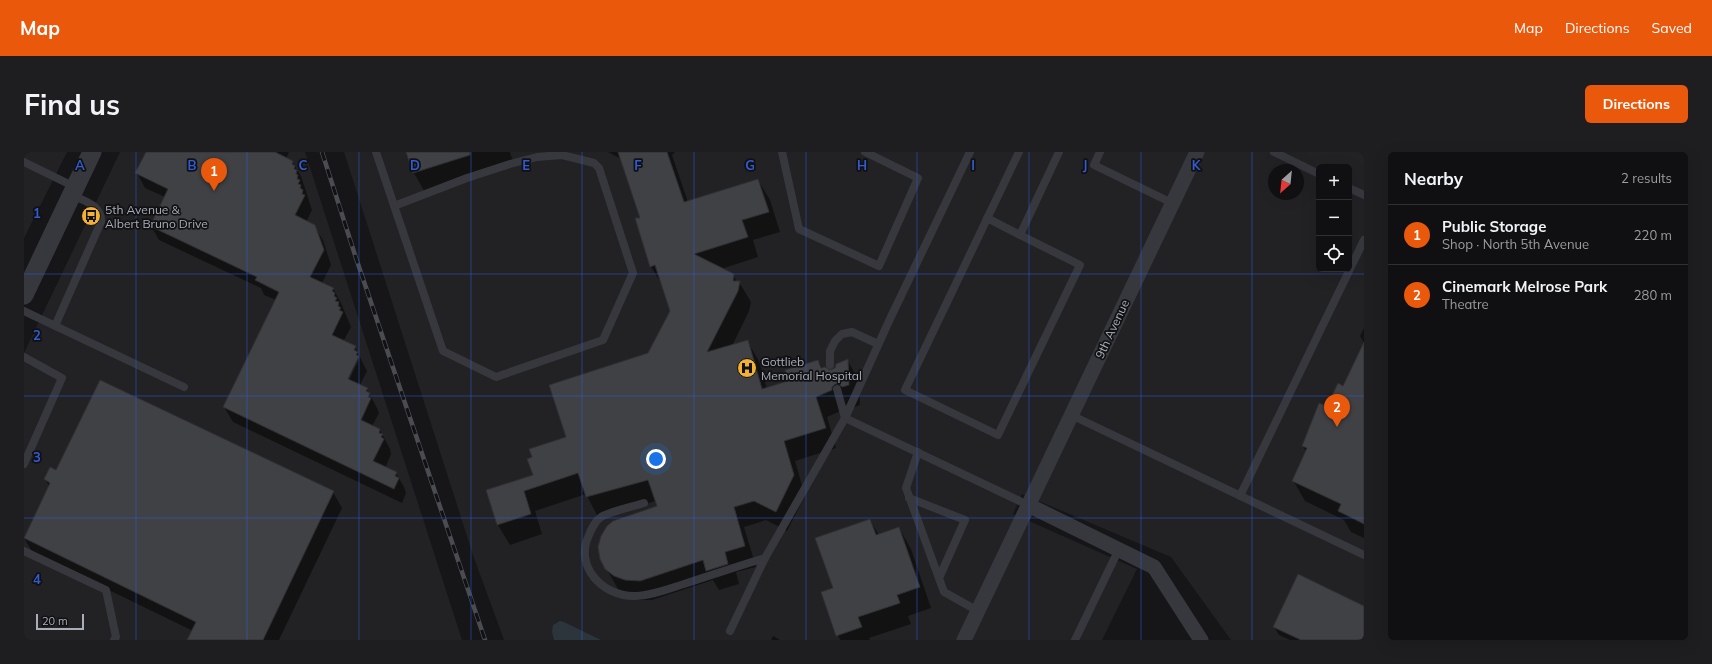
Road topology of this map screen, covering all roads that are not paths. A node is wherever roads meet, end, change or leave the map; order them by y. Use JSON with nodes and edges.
{"nodes":[{"id":1,"x":92,"y":152,"type":"edge"},
{"id":2,"x":376,"y":152,"type":"edge"},
{"id":3,"x":782,"y":152,"type":"edge"},
{"id":4,"x":865,"y":152,"type":"edge"},
{"id":5,"x":970,"y":152,"type":"edge"},
{"id":6,"x":1019,"y":152,"type":"edge"},
{"id":7,"x":1059,"y":152,"type":"edge"},
{"id":8,"x":1100,"y":152,"type":"edge"},
{"id":9,"x":1197,"y":152,"type":"edge"},
{"id":10,"x":1274,"y":152,"type":"edge"},
{"id":11,"x":875,"y":154,"type":"edge"},
{"id":12,"x":24,"y":162,"type":"edge"},
{"id":13,"x":1316,"y":173,"type":"edge"},
{"id":14,"x":1352,"y":189,"type":"edge"},
{"id":15,"x":73,"y":191,"type":"junction"},
{"id":16,"x":1364,"y":195,"type":"edge"},
{"id":17,"x":1172,"y":203,"type":"junction"},
{"id":18,"x":394,"y":206,"type":"junction"},
{"id":19,"x":987,"y":218,"type":"junction"},
{"id":20,"x":1020,"y":235,"type":"junction"},
{"id":21,"x":1364,"y":240,"type":"edge"},
{"id":22,"x":24,"y":295,"type":"edge"},
{"id":23,"x":24,"y":311,"type":"edge"},
{"id":24,"x":55,"y":326,"type":"junction"},
{"id":25,"x":878,"y":344,"type":"junction"},
{"id":26,"x":24,"y":357,"type":"edge"},
{"id":27,"x":830,"y":365,"type":"dead end"},
{"id":28,"x":184,"y":388,"type":"dead end"},
{"id":29,"x":837,"y":389,"type":"dead end"},
{"id":30,"x":1071,"y":416,"type":"junction"},
{"id":31,"x":846,"y":418,"type":"junction"},
{"id":32,"x":918,"y":452,"type":"junction"},
{"id":33,"x":24,"y":464,"type":"edge"},
{"id":34,"x":1240,"y":496,"type":"junction"},
{"id":35,"x":910,"y":498,"type":"junction"},
{"id":36,"x":644,"y":503,"type":"dead end"},
{"id":37,"x":1028,"y":505,"type":"junction"},
{"id":38,"x":1119,"y":549,"type":"junction"},
{"id":39,"x":24,"y":551,"type":"edge"},
{"id":40,"x":1364,"y":555,"type":"edge"},
{"id":41,"x":765,"y":558,"type":"junction"},
{"id":42,"x":939,"y":578,"type":"junction"},
{"id":43,"x":978,"y":611,"type":"junction"},
{"id":44,"x":730,"y":631,"type":"dead end"},
{"id":45,"x":114,"y":640,"type":"edge"},
{"id":46,"x":964,"y":640,"type":"edge"},
{"id":47,"x":1075,"y":640,"type":"edge"},
{"id":48,"x":1201,"y":640,"type":"edge"}],
"edges":[{"from":1,"to":15,"type":"street"},
{"from":2,"to":18,"type":"lane"},
{"from":3,"to":11,"type":"lane"},
{"from":4,"to":11,"type":"lane"},
{"from":5,"to":25,"type":"lane"},
{"from":6,"to":19,"type":"lane"},
{"from":7,"to":20,"type":"lane"},
{"from":8,"to":17,"type":"lane"},
{"from":9,"to":17,"type":"street","name":"9th Avenue"},
{"from":10,"to":13,"type":"lane"},
{"from":12,"to":15,"type":"lane"},
{"from":14,"to":16,"type":"lane"},
{"from":15,"to":22,"type":"street"},
{"from":15,"to":24,"type":"lane"},
{"from":17,"to":30,"type":"street","name":"9th Avenue"},
{"from":18,"to":18,"type":"lane"},
{"from":19,"to":20,"type":"lane"},
{"from":19,"to":20,"type":"lane"},
{"from":21,"to":34,"type":"lane"},
{"from":23,"to":24,"type":"lane"},
{"from":24,"to":28,"type":"lane"},
{"from":25,"to":27,"type":"lane"},
{"from":25,"to":31,"type":"lane"},
{"from":26,"to":33,"type":"lane"},
{"from":29,"to":31,"type":"lane"},
{"from":30,"to":34,"type":"lane"},
{"from":30,"to":37,"type":"street","name":"9th Avenue"},
{"from":31,"to":32,"type":"lane"},
{"from":31,"to":41,"type":"lane"},
{"from":32,"to":35,"type":"lane"},
{"from":32,"to":37,"type":"lane"},
{"from":34,"to":40,"type":"lane"},
{"from":35,"to":42,"type":"lane"},
{"from":35,"to":42,"type":"lane"},
{"from":36,"to":41,"type":"lane"},
{"from":37,"to":38,"type":"street"},
{"from":37,"to":43,"type":"street","name":"9th Avenue"},
{"from":38,"to":47,"type":"lane"},
{"from":38,"to":48,"type":"street"},
{"from":39,"to":45,"type":"lane"},
{"from":41,"to":44,"type":"lane"},
{"from":42,"to":43,"type":"lane"},
{"from":43,"to":46,"type":"street","name":"9th Avenue"}]}
